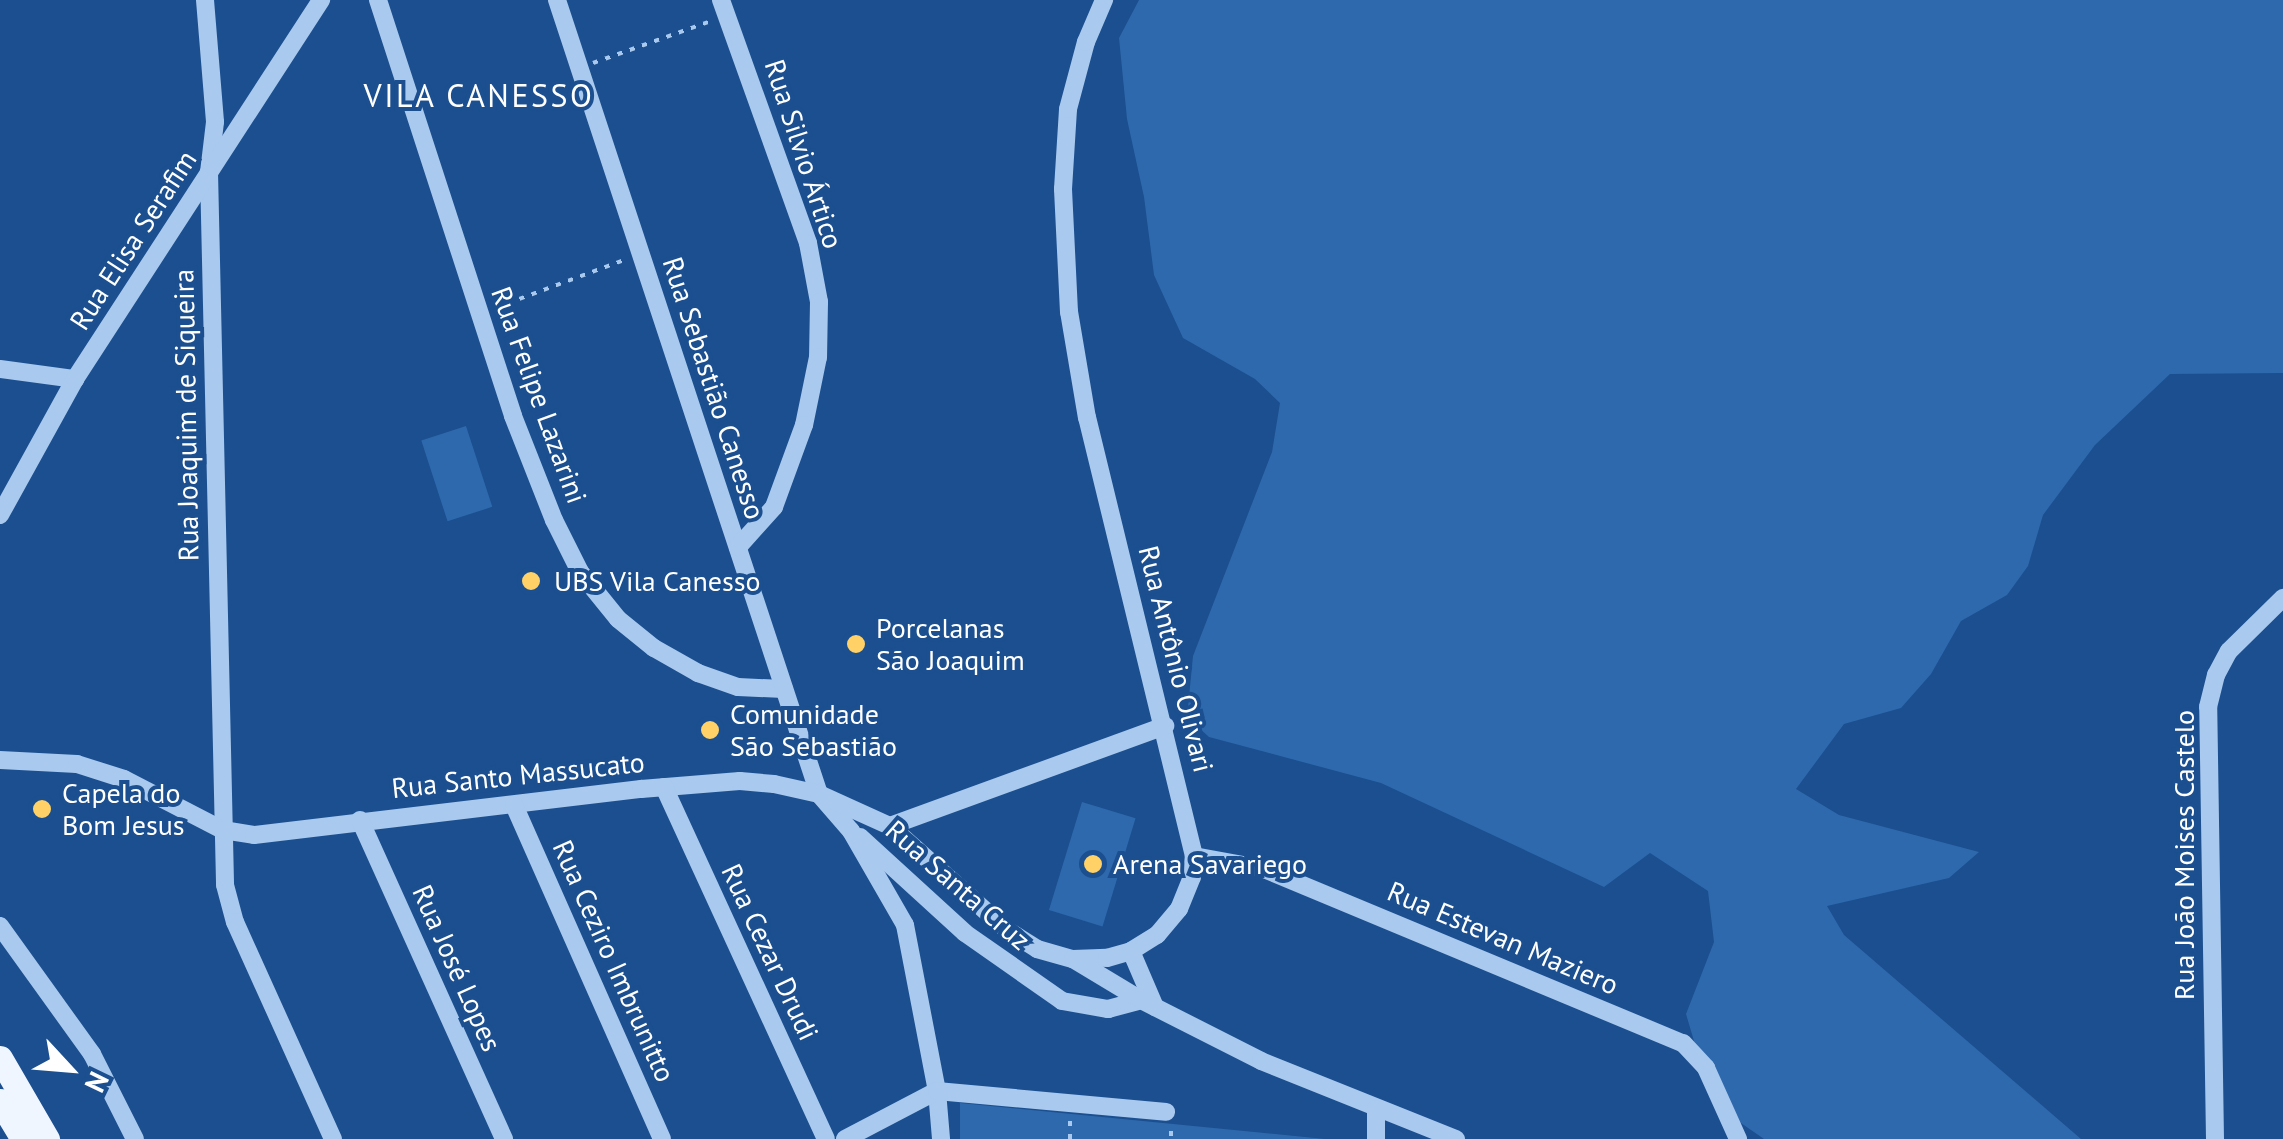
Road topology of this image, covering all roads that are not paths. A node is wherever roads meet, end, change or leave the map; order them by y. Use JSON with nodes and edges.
{"nodes":[{"id":1,"x":205,"y":0,"type":"edge"},
{"id":2,"x":321,"y":0,"type":"edge"},
{"id":3,"x":378,"y":0,"type":"edge"},
{"id":4,"x":556,"y":0,"type":"edge"},
{"id":5,"x":1100,"y":2,"type":"edge"},
{"id":6,"x":724,"y":8,"type":"edge"},
{"id":7,"x":209,"y":172,"type":"junction"},
{"id":8,"x":0,"y":369,"type":"edge"},
{"id":9,"x":75,"y":380,"type":"junction"},
{"id":10,"x":0,"y":515,"type":"edge"},
{"id":11,"x":738,"y":547,"type":"junction"},
{"id":12,"x":2283,"y":598,"type":"edge"},
{"id":13,"x":784,"y":689,"type":"junction"},
{"id":14,"x":1165,"y":726,"type":"junction"},
{"id":15,"x":0,"y":760,"type":"edge"},
{"id":16,"x":664,"y":787,"type":"junction"},
{"id":17,"x":819,"y":794,"type":"junction"},
{"id":18,"x":514,"y":805,"type":"junction"},
{"id":19,"x":360,"y":820,"type":"junction"},
{"id":20,"x":890,"y":826,"type":"junction"},
{"id":21,"x":223,"y":830,"type":"junction"},
{"id":22,"x":851,"y":831,"type":"junction"},
{"id":23,"x":1194,"y":856,"type":"junction"},
{"id":24,"x":0,"y":926,"type":"edge"},
{"id":25,"x":1131,"y":951,"type":"junction"},
{"id":26,"x":1073,"y":959,"type":"junction"},
{"id":27,"x":1148,"y":1004,"type":"junction"},
{"id":28,"x":0,"y":1058,"type":"edge"},
{"id":29,"x":938,"y":1091,"type":"junction"},
{"id":30,"x":0,"y":1100,"type":"edge"},
{"id":31,"x":1376,"y":1109,"type":"junction"},
{"id":32,"x":1166,"y":1112,"type":"dead end"},
{"id":33,"x":22,"y":1139,"type":"edge"},
{"id":34,"x":47,"y":1139,"type":"edge"},
{"id":35,"x":134,"y":1139,"type":"edge"},
{"id":36,"x":333,"y":1139,"type":"edge"},
{"id":37,"x":504,"y":1139,"type":"edge"},
{"id":38,"x":662,"y":1139,"type":"edge"},
{"id":39,"x":826,"y":1139,"type":"edge"},
{"id":40,"x":845,"y":1139,"type":"edge"},
{"id":41,"x":940,"y":1139,"type":"edge"},
{"id":42,"x":1376,"y":1139,"type":"edge"},
{"id":43,"x":1456,"y":1139,"type":"edge"},
{"id":44,"x":1738,"y":1139,"type":"edge"},
{"id":45,"x":2215,"y":1139,"type":"edge"}],
"edges":[{"from":1,"to":7,"type":"street","name":"Rua Joaquim de Siqueira"},
{"from":2,"to":7,"type":"street","name":"Rua Elisa Serafim"},
{"from":3,"to":13,"type":"street","name":"Rua Felipe Lazarini"},
{"from":4,"to":11,"type":"street","name":"Rua Sebastião Canesso"},
{"from":5,"to":14,"type":"street","name":"Rua Antônio Olivari"},
{"from":6,"to":11,"type":"street","name":"Rua Silvio Ártico"},
{"from":7,"to":9,"type":"street","name":"Rua Elisa Serafim"},
{"from":7,"to":21,"type":"street","name":"Rua Joaquim de Siqueira"},
{"from":8,"to":9,"type":"street"},
{"from":9,"to":10,"type":"street","name":"Rua Elisa Serafim"},
{"from":11,"to":13,"type":"street","name":"Rua Sebastião Canesso"},
{"from":12,"to":45,"type":"street","name":"Rua João Moises Castelo"},
{"from":13,"to":17,"type":"street","name":"Rua Sebastião Canesso"},
{"from":14,"to":20,"type":"street"},
{"from":14,"to":23,"type":"street","name":"Rua Antônio Olivari"},
{"from":15,"to":21,"type":"street"},
{"from":16,"to":17,"type":"street","name":"Rua Santo Massucato"},
{"from":16,"to":18,"type":"street","name":"Rua Santo Massucato"},
{"from":16,"to":39,"type":"street","name":"Rua Cezar Drudi"},
{"from":17,"to":20,"type":"street"},
{"from":17,"to":22,"type":"street"},
{"from":18,"to":19,"type":"street","name":"Rua Santo Massucato"},
{"from":18,"to":38,"type":"street","name":"Rua Ceziro Imbrunitto"},
{"from":19,"to":21,"type":"street","name":"Rua Santo Massucato"},
{"from":19,"to":37,"type":"street","name":"Rua José Lopes"},
{"from":20,"to":26,"type":"street"},
{"from":21,"to":36,"type":"street","name":"Rua Joaquim de Siqueira"},
{"from":22,"to":27,"type":"street","name":"Rua Santa Cruz"},
{"from":22,"to":29,"type":"street"},
{"from":23,"to":25,"type":"street","name":"Rua Antônio Olivari"},
{"from":23,"to":44,"type":"street","name":"Rua Estevan Maziero"},
{"from":24,"to":35,"type":"street"},
{"from":25,"to":26,"type":"street"},
{"from":25,"to":27,"type":"street"},
{"from":26,"to":27,"type":"street"},
{"from":27,"to":31,"type":"street"},
{"from":28,"to":34,"type":"main road"},
{"from":29,"to":32,"type":"street"},
{"from":29,"to":40,"type":"street"},
{"from":29,"to":41,"type":"street"},
{"from":30,"to":33,"type":"main road"},
{"from":31,"to":42,"type":"street"},
{"from":31,"to":43,"type":"street"}]}
